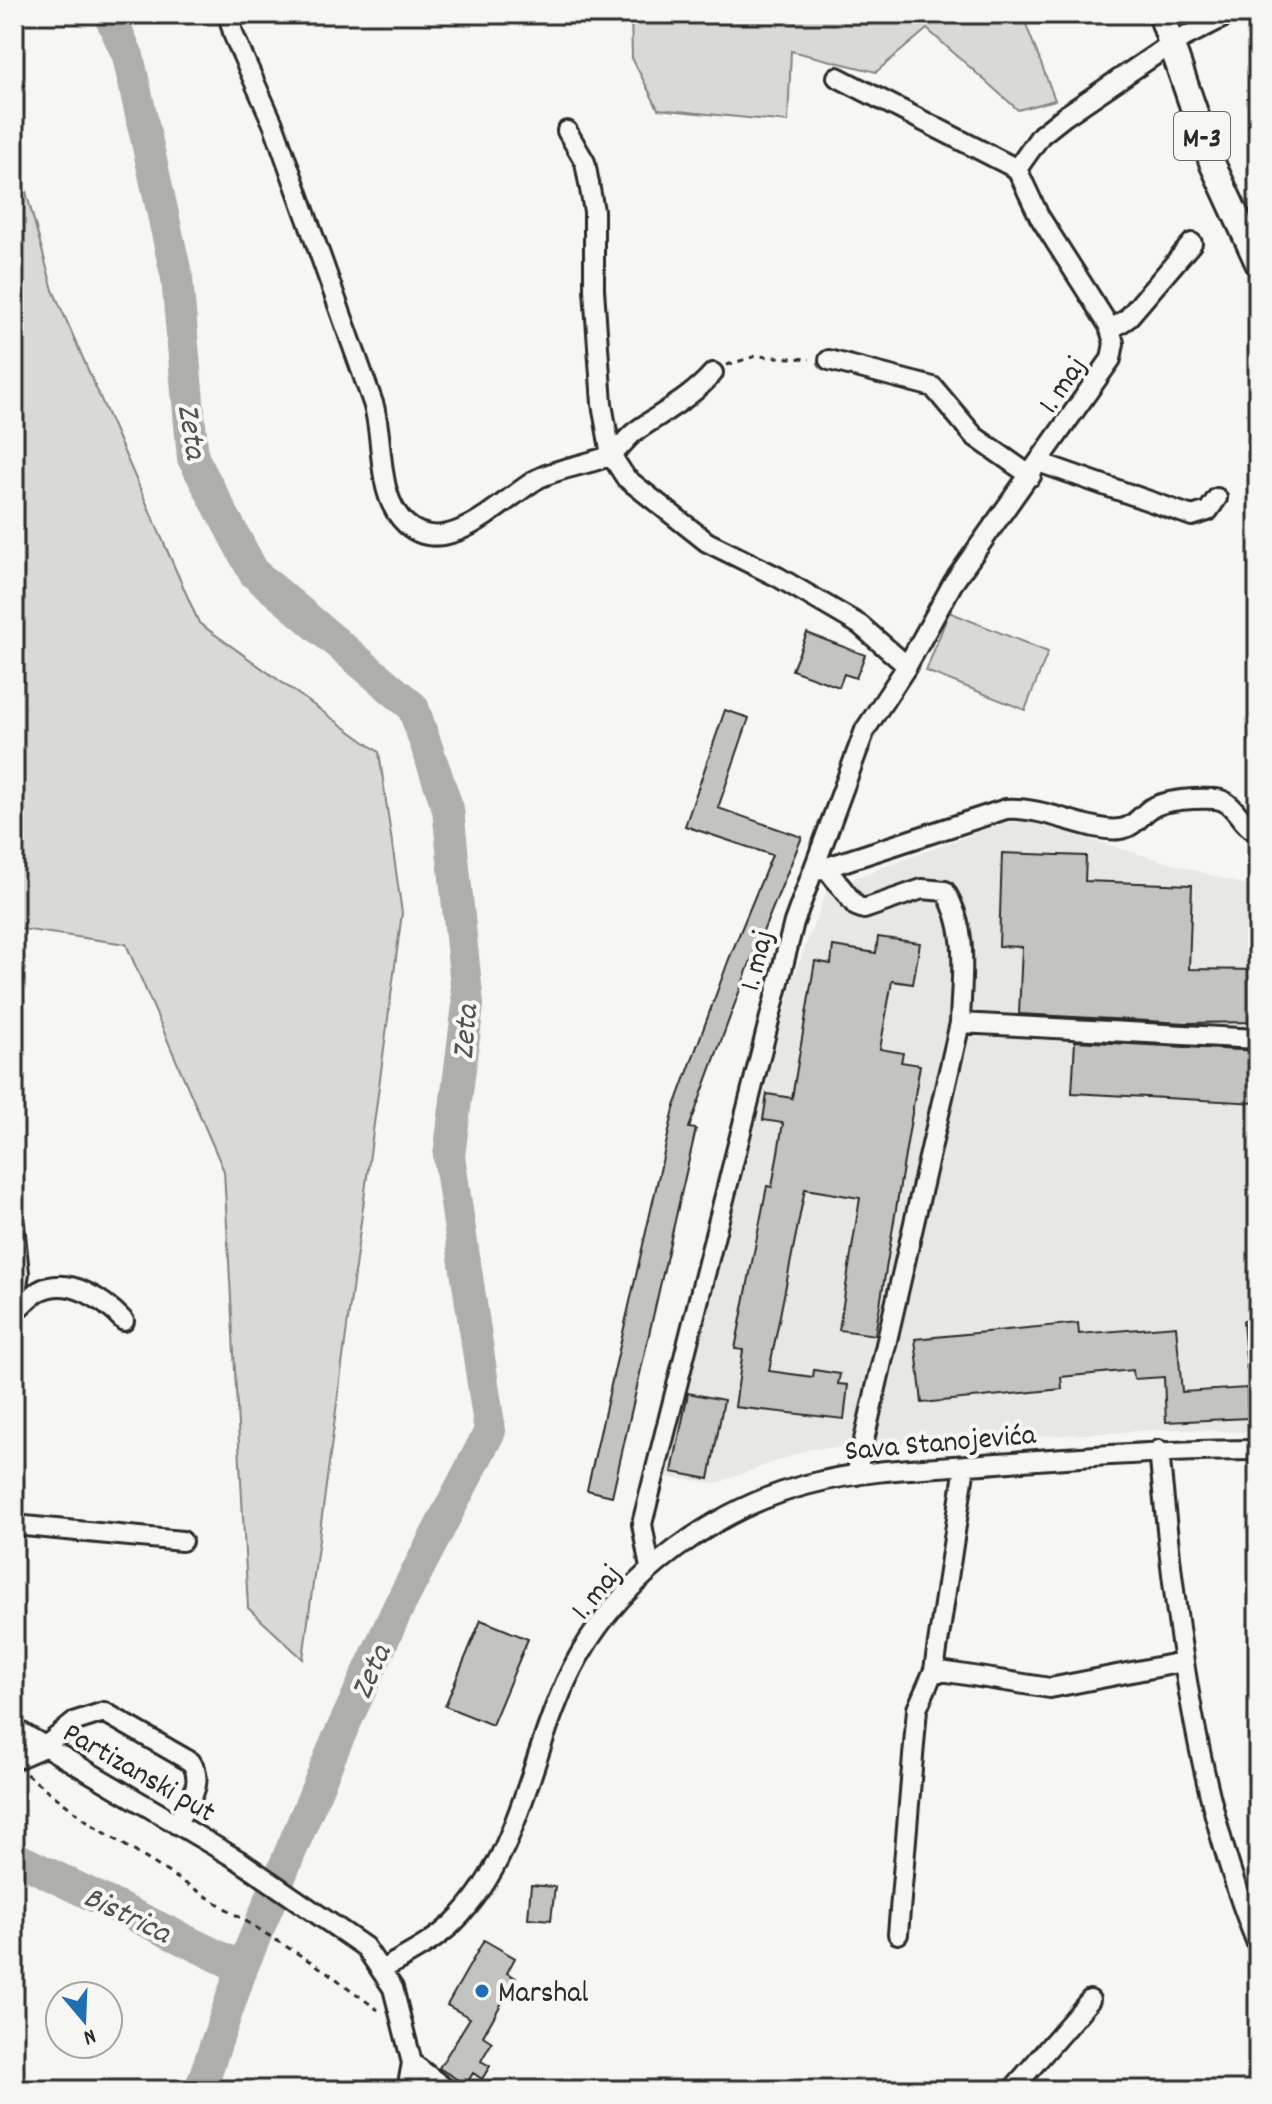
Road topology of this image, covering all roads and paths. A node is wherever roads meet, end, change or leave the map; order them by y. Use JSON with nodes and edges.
{"nodes":[{"id":1,"x":228,"y":14,"type":"edge"},
{"id":2,"x":1161,"y":14,"type":"edge"},
{"id":3,"x":1230,"y":14,"type":"edge"},
{"id":4,"x":1171,"y":44,"type":"junction"},
{"id":5,"x":837,"y":77,"type":"dead end"},
{"id":6,"x":567,"y":131,"type":"dead end"},
{"id":7,"x":1017,"y":169,"type":"junction"},
{"id":8,"x":1192,"y":243,"type":"dead end"},
{"id":9,"x":1258,"y":263,"type":"edge"},
{"id":10,"x":1110,"y":330,"type":"junction"},
{"id":11,"x":829,"y":360,"type":"joint"},
{"id":12,"x":713,"y":373,"type":"joint"},
{"id":13,"x":611,"y":455,"type":"junction"},
{"id":14,"x":1036,"y":469,"type":"junction"},
{"id":15,"x":1217,"y":498,"type":"dead end"},
{"id":16,"x":907,"y":666,"type":"junction"},
{"id":17,"x":1258,"y":832,"type":"edge"},
{"id":18,"x":820,"y":870,"type":"junction"},
{"id":19,"x":960,"y":1023,"type":"junction"},
{"id":20,"x":1258,"y":1039,"type":"edge"},
{"id":21,"x":14,"y":1225,"type":"edge"},
{"id":22,"x":14,"y":1304,"type":"edge"},
{"id":23,"x":14,"y":1312,"type":"edge"},
{"id":24,"x":124,"y":1321,"type":"dead end"},
{"id":25,"x":1159,"y":1450,"type":"junction"},
{"id":26,"x":1258,"y":1450,"type":"edge"},
{"id":27,"x":965,"y":1466,"type":"junction"},
{"id":28,"x":856,"y":1475,"type":"junction"},
{"id":29,"x":14,"y":1525,"type":"edge"},
{"id":30,"x":182,"y":1541,"type":"dead end"},
{"id":31,"x":650,"y":1568,"type":"junction"},
{"id":32,"x":1183,"y":1662,"type":"junction"},
{"id":33,"x":934,"y":1670,"type":"junction"},
{"id":34,"x":14,"y":1728,"type":"edge"},
{"id":35,"x":44,"y":1747,"type":"junction"},
{"id":36,"x":20,"y":1767,"type":"edge"},
{"id":37,"x":176,"y":1824,"type":"junction"},
{"id":38,"x":898,"y":1934,"type":"dead end"},
{"id":39,"x":1258,"y":1946,"type":"edge"},
{"id":40,"x":383,"y":1969,"type":"junction"},
{"id":41,"x":1090,"y":2000,"type":"dead end"},
{"id":42,"x":404,"y":2028,"type":"junction"},
{"id":43,"x":412,"y":2063,"type":"junction"},
{"id":44,"x":407,"y":2090,"type":"edge"},
{"id":45,"x":447,"y":2090,"type":"edge"},
{"id":46,"x":1012,"y":2090,"type":"edge"}],
"edges":[{"from":1,"to":13,"type":"street"},
{"from":2,"to":4,"type":"main road","number":"M-3"},
{"from":3,"to":4,"type":"street"},
{"from":4,"to":7,"type":"street"},
{"from":4,"to":9,"type":"main road","number":"M-3"},
{"from":5,"to":7,"type":"street"},
{"from":6,"to":13,"type":"street"},
{"from":7,"to":10,"type":"street","name":"1. maj"},
{"from":8,"to":10,"type":"street"},
{"from":10,"to":14,"type":"street","name":"1. maj"},
{"from":11,"to":12,"type":"path"},
{"from":11,"to":14,"type":"street"},
{"from":12,"to":13,"type":"street"},
{"from":13,"to":16,"type":"street"},
{"from":14,"to":15,"type":"street"},
{"from":14,"to":16,"type":"street","name":"1. maj"},
{"from":16,"to":18,"type":"street","name":"1. maj"},
{"from":17,"to":18,"type":"street"},
{"from":18,"to":19,"type":"street"},
{"from":18,"to":31,"type":"street","name":"1. maj"},
{"from":19,"to":20,"type":"street"},
{"from":19,"to":28,"type":"street"},
{"from":21,"to":22,"type":"street"},
{"from":23,"to":24,"type":"street"},
{"from":25,"to":26,"type":"street","name":"Sava Stanojevića"},
{"from":25,"to":27,"type":"street","name":"Sava Stanojevića"},
{"from":25,"to":32,"type":"street"},
{"from":27,"to":28,"type":"street","name":"Sava Stanojevića"},
{"from":27,"to":33,"type":"street"},
{"from":28,"to":31,"type":"street","name":"Sava Stanojevića"},
{"from":29,"to":30,"type":"street"},
{"from":31,"to":40,"type":"street","name":"1. maj"},
{"from":32,"to":33,"type":"street"},
{"from":32,"to":39,"type":"street"},
{"from":33,"to":38,"type":"street"},
{"from":34,"to":35,"type":"street","name":"Partizanski put"},
{"from":35,"to":36,"type":"street"},
{"from":35,"to":37,"type":"street","name":"Partizanski put"},
{"from":35,"to":37,"type":"street"},
{"from":36,"to":42,"type":"path"},
{"from":37,"to":40,"type":"street","name":"Partizanski put"},
{"from":40,"to":42,"type":"street"},
{"from":41,"to":46,"type":"street"},
{"from":42,"to":43,"type":"street"},
{"from":43,"to":44,"type":"street"},
{"from":43,"to":45,"type":"street"}]}
